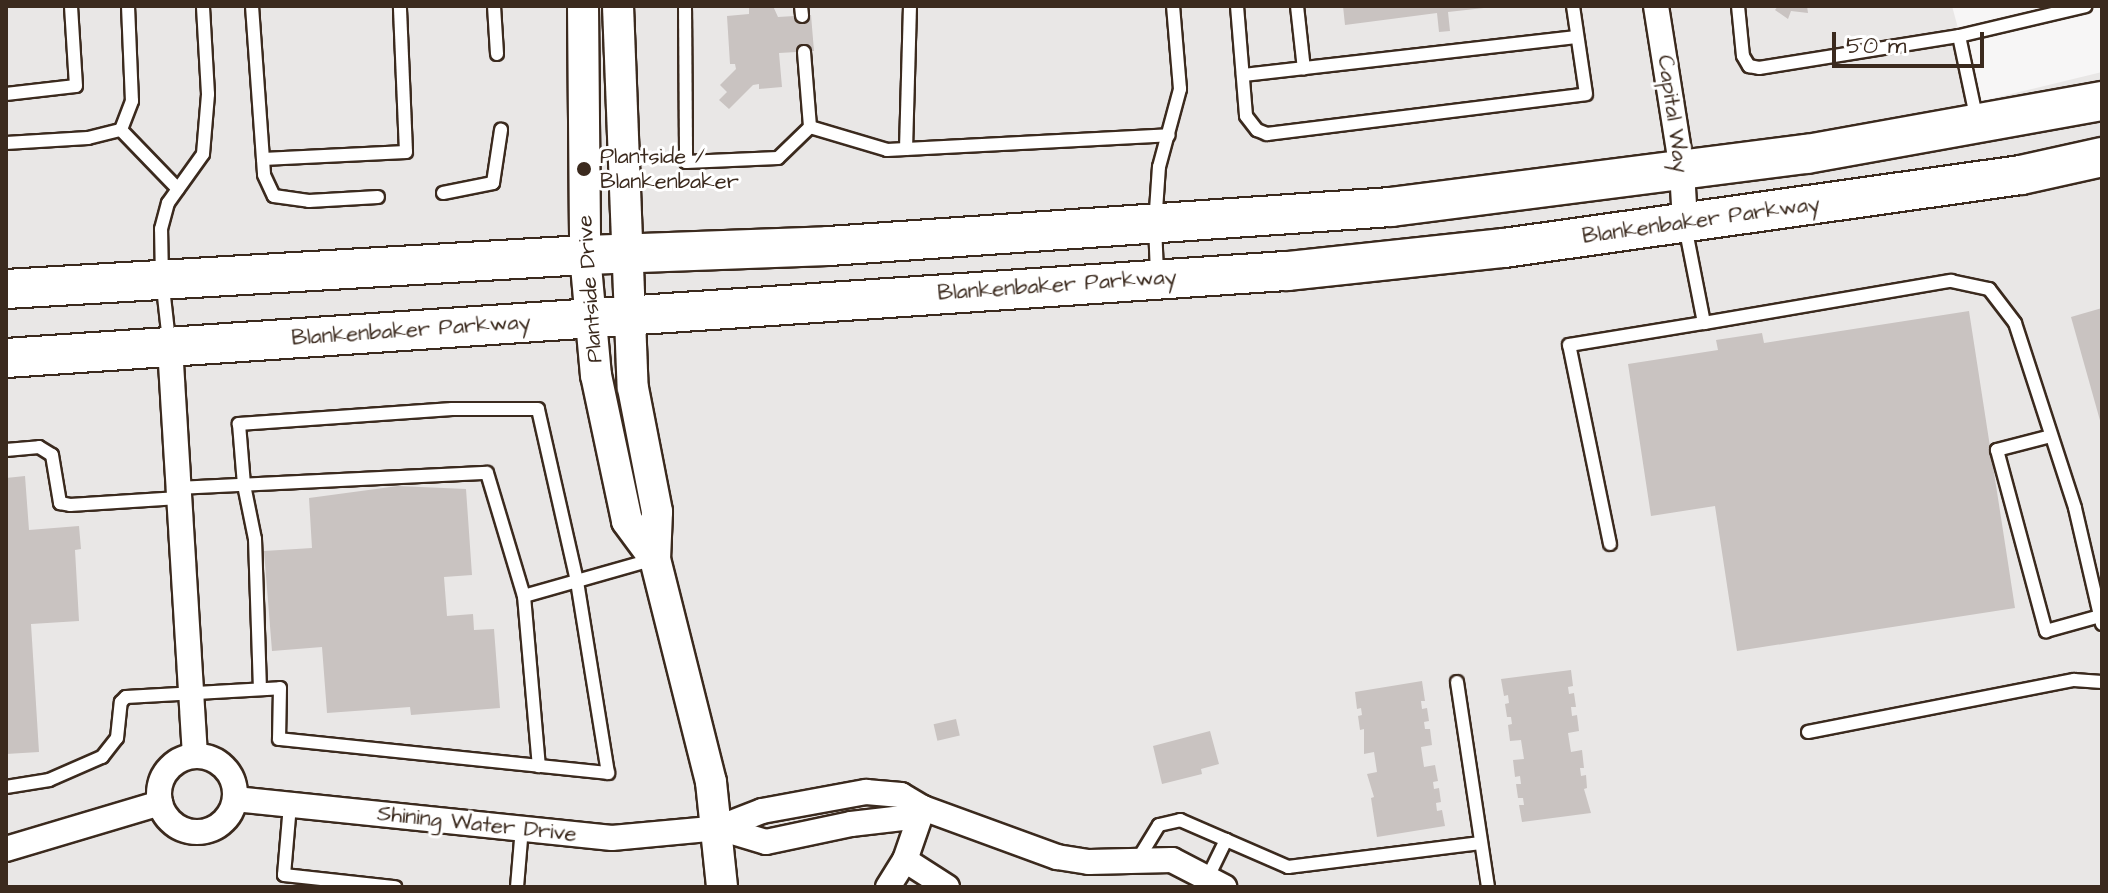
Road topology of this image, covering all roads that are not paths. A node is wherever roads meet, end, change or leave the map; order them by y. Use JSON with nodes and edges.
{"nodes":[{"id":1,"x":71,"y":6,"type":"edge"},
{"id":2,"x":128,"y":6,"type":"edge"},
{"id":3,"x":203,"y":6,"type":"edge"},
{"id":4,"x":252,"y":6,"type":"edge"},
{"id":5,"x":400,"y":6,"type":"edge"},
{"id":6,"x":494,"y":6,"type":"edge"},
{"id":7,"x":583,"y":6,"type":"edge"},
{"id":8,"x":618,"y":6,"type":"edge"},
{"id":9,"x":685,"y":6,"type":"edge"},
{"id":10,"x":910,"y":6,"type":"edge"},
{"id":11,"x":1173,"y":6,"type":"edge"},
{"id":12,"x":1237,"y":6,"type":"edge"},
{"id":13,"x":1297,"y":6,"type":"edge"},
{"id":14,"x":1573,"y":6,"type":"edge"},
{"id":15,"x":1656,"y":6,"type":"edge"},
{"id":16,"x":1738,"y":6,"type":"edge"},
{"id":17,"x":2086,"y":6,"type":"edge"},
{"id":18,"x":1959,"y":36,"type":"junction"},
{"id":19,"x":1577,"y":37,"type":"junction"},
{"id":20,"x":804,"y":52,"type":"dead end"},
{"id":21,"x":497,"y":54,"type":"dead end"},
{"id":22,"x":1304,"y":69,"type":"junction"},
{"id":23,"x":1243,"y":75,"type":"junction"},
{"id":24,"x":6,"y":94,"type":"edge"},
{"id":25,"x":2102,"y":101,"type":"edge"},
{"id":26,"x":1977,"y":124,"type":"junction"},
{"id":27,"x":810,"y":127,"type":"junction"},
{"id":28,"x":121,"y":130,"type":"junction"},
{"id":29,"x":501,"y":130,"type":"dead end"},
{"id":30,"x":1169,"y":135,"type":"junction"},
{"id":31,"x":6,"y":143,"type":"edge"},
{"id":32,"x":906,"y":149,"type":"junction"},
{"id":33,"x":2102,"y":157,"type":"edge"},
{"id":34,"x":263,"y":159,"type":"junction"},
{"id":35,"x":1682,"y":171,"type":"junction"},
{"id":36,"x":178,"y":189,"type":"junction"},
{"id":37,"x":443,"y":193,"type":"dead end"},
{"id":38,"x":378,"y":197,"type":"dead end"},
{"id":39,"x":1685,"y":222,"type":"junction"},
{"id":40,"x":1155,"y":225,"type":"junction"},
{"id":41,"x":625,"y":253,"type":"junction"},
{"id":42,"x":585,"y":255,"type":"junction"},
{"id":43,"x":1158,"y":277,"type":"junction"},
{"id":44,"x":162,"y":279,"type":"junction"},
{"id":45,"x":6,"y":289,"type":"edge"},
{"id":46,"x":629,"y":315,"type":"junction"},
{"id":47,"x":590,"y":317,"type":"junction"},
{"id":48,"x":1704,"y":323,"type":"junction"},
{"id":49,"x":170,"y":347,"type":"junction"},
{"id":50,"x":6,"y":358,"type":"edge"},
{"id":51,"x":2051,"y":436,"type":"junction"},
{"id":52,"x":6,"y":450,"type":"edge"},
{"id":53,"x":244,"y":485,"type":"junction"},
{"id":54,"x":179,"y":493,"type":"junction"},
{"id":55,"x":1610,"y":544,"type":"dead end"},
{"id":56,"x":655,"y":559,"type":"junction"},
{"id":57,"x":577,"y":581,"type":"junction"},
{"id":58,"x":524,"y":596,"type":"junction"},
{"id":59,"x":2101,"y":620,"type":"edge"},
{"id":60,"x":1457,"y":682,"type":"dead end"},
{"id":61,"x":2102,"y":682,"type":"edge"},
{"id":62,"x":260,"y":689,"type":"junction"},
{"id":63,"x":191,"y":692,"type":"junction"},
{"id":64,"x":1808,"y":732,"type":"dead end"},
{"id":65,"x":195,"y":755,"type":"junction"},
{"id":66,"x":539,"y":766,"type":"junction"},
{"id":67,"x":6,"y":787,"type":"edge"},
{"id":68,"x":235,"y":799,"type":"junction"},
{"id":69,"x":160,"y":803,"type":"junction"},
{"id":70,"x":290,"y":805,"type":"junction"},
{"id":71,"x":923,"y":808,"type":"junction"},
{"id":72,"x":522,"y":828,"type":"junction"},
{"id":73,"x":719,"y":828,"type":"junction"},
{"id":74,"x":1226,"y":840,"type":"junction"},
{"id":75,"x":1481,"y":843,"type":"junction"},
{"id":76,"x":6,"y":849,"type":"edge"},
{"id":77,"x":905,"y":860,"type":"junction"},
{"id":78,"x":1137,"y":861,"type":"junction"},
{"id":79,"x":1211,"y":885,"type":"edge"},
{"id":80,"x":395,"y":887,"type":"edge"},
{"id":81,"x":517,"y":887,"type":"edge"},
{"id":82,"x":722,"y":887,"type":"edge"},
{"id":83,"x":888,"y":887,"type":"edge"},
{"id":84,"x":947,"y":887,"type":"edge"},
{"id":85,"x":1488,"y":887,"type":"edge"}],
"edges":[{"from":1,"to":24,"type":"lane"},
{"from":2,"to":28,"type":"lane"},
{"from":3,"to":36,"type":"lane"},
{"from":4,"to":34,"type":"lane"},
{"from":5,"to":34,"type":"lane"},
{"from":6,"to":21,"type":"lane"},
{"from":7,"to":42,"type":"street","name":"Plantside Drive"},
{"from":8,"to":41,"type":"street","name":"Plantside Drive"},
{"from":9,"to":27,"type":"lane"},
{"from":10,"to":32,"type":"lane"},
{"from":11,"to":30,"type":"lane"},
{"from":12,"to":23,"type":"lane"},
{"from":13,"to":22,"type":"lane"},
{"from":14,"to":19,"type":"lane"},
{"from":15,"to":35,"type":"street","name":"Capital Way"},
{"from":16,"to":18,"type":"lane"},
{"from":17,"to":18,"type":"lane"},
{"from":18,"to":26,"type":"lane"},
{"from":19,"to":22,"type":"lane"},
{"from":19,"to":23,"type":"lane"},
{"from":20,"to":27,"type":"lane"},
{"from":22,"to":23,"type":"lane"},
{"from":25,"to":26,"type":"main road"},
{"from":26,"to":35,"type":"main road"},
{"from":27,"to":32,"type":"lane"},
{"from":28,"to":31,"type":"lane"},
{"from":28,"to":36,"type":"lane"},
{"from":29,"to":37,"type":"lane"},
{"from":30,"to":32,"type":"lane"},
{"from":30,"to":40,"type":"lane"},
{"from":33,"to":39,"type":"main road","name":"Blankenbaker Parkway"},
{"from":34,"to":38,"type":"lane"},
{"from":35,"to":39,"type":"street","name":"Capital Way"},
{"from":35,"to":40,"type":"main road"},
{"from":36,"to":44,"type":"lane"},
{"from":39,"to":43,"type":"main road","name":"Blankenbaker Parkway"},
{"from":39,"to":48,"type":"lane"},
{"from":40,"to":41,"type":"main road"},
{"from":40,"to":43,"type":"lane"},
{"from":41,"to":42,"type":"main road"},
{"from":41,"to":46,"type":"street","name":"Plantside Drive"},
{"from":42,"to":44,"type":"main road"},
{"from":42,"to":47,"type":"street","name":"Plantside Drive"},
{"from":43,"to":46,"type":"main road","name":"Blankenbaker Parkway"},
{"from":44,"to":45,"type":"main road"},
{"from":44,"to":49,"type":"lane"},
{"from":46,"to":47,"type":"main road","name":"Blankenbaker Parkway"},
{"from":46,"to":56,"type":"street","name":"Plantside Drive"},
{"from":47,"to":49,"type":"main road","name":"Blankenbaker Parkway"},
{"from":47,"to":56,"type":"street","name":"Plantside Drive"},
{"from":48,"to":51,"type":"lane"},
{"from":48,"to":55,"type":"lane"},
{"from":49,"to":50,"type":"main road","name":"Blankenbaker Parkway"},
{"from":49,"to":54,"type":"street"},
{"from":51,"to":59,"type":"lane"},
{"from":51,"to":59,"type":"lane"},
{"from":52,"to":54,"type":"lane"},
{"from":53,"to":54,"type":"lane"},
{"from":53,"to":57,"type":"lane"},
{"from":53,"to":58,"type":"lane"},
{"from":53,"to":62,"type":"lane"},
{"from":54,"to":63,"type":"street"},
{"from":56,"to":57,"type":"lane"},
{"from":56,"to":73,"type":"street","name":"Plantside Drive"},
{"from":57,"to":58,"type":"lane"},
{"from":57,"to":66,"type":"lane"},
{"from":58,"to":66,"type":"lane"},
{"from":60,"to":75,"type":"lane"},
{"from":61,"to":64,"type":"lane"},
{"from":62,"to":63,"type":"lane"},
{"from":62,"to":66,"type":"lane"},
{"from":63,"to":65,"type":"street"},
{"from":63,"to":67,"type":"lane"},
{"from":65,"to":68,"type":"street"},
{"from":65,"to":69,"type":"street"},
{"from":68,"to":69,"type":"street"},
{"from":68,"to":70,"type":"street","name":"Shining Water Drive"},
{"from":69,"to":76,"type":"street"},
{"from":70,"to":72,"type":"street","name":"Shining Water Drive"},
{"from":70,"to":80,"type":"lane"},
{"from":71,"to":73,"type":"street","name":"Shining Water Drive"},
{"from":71,"to":77,"type":"street"},
{"from":71,"to":78,"type":"street","name":"Shining Water Drive"},
{"from":72,"to":73,"type":"street","name":"Shining Water Drive"},
{"from":72,"to":81,"type":"lane"},
{"from":73,"to":82,"type":"street","name":"Plantside Drive"},
{"from":74,"to":75,"type":"lane"},
{"from":74,"to":78,"type":"lane"},
{"from":74,"to":79,"type":"lane"},
{"from":75,"to":85,"type":"lane"},
{"from":77,"to":83,"type":"street"},
{"from":77,"to":84,"type":"street"},
{"from":78,"to":79,"type":"street","name":"Shining Water Drive"}]}
